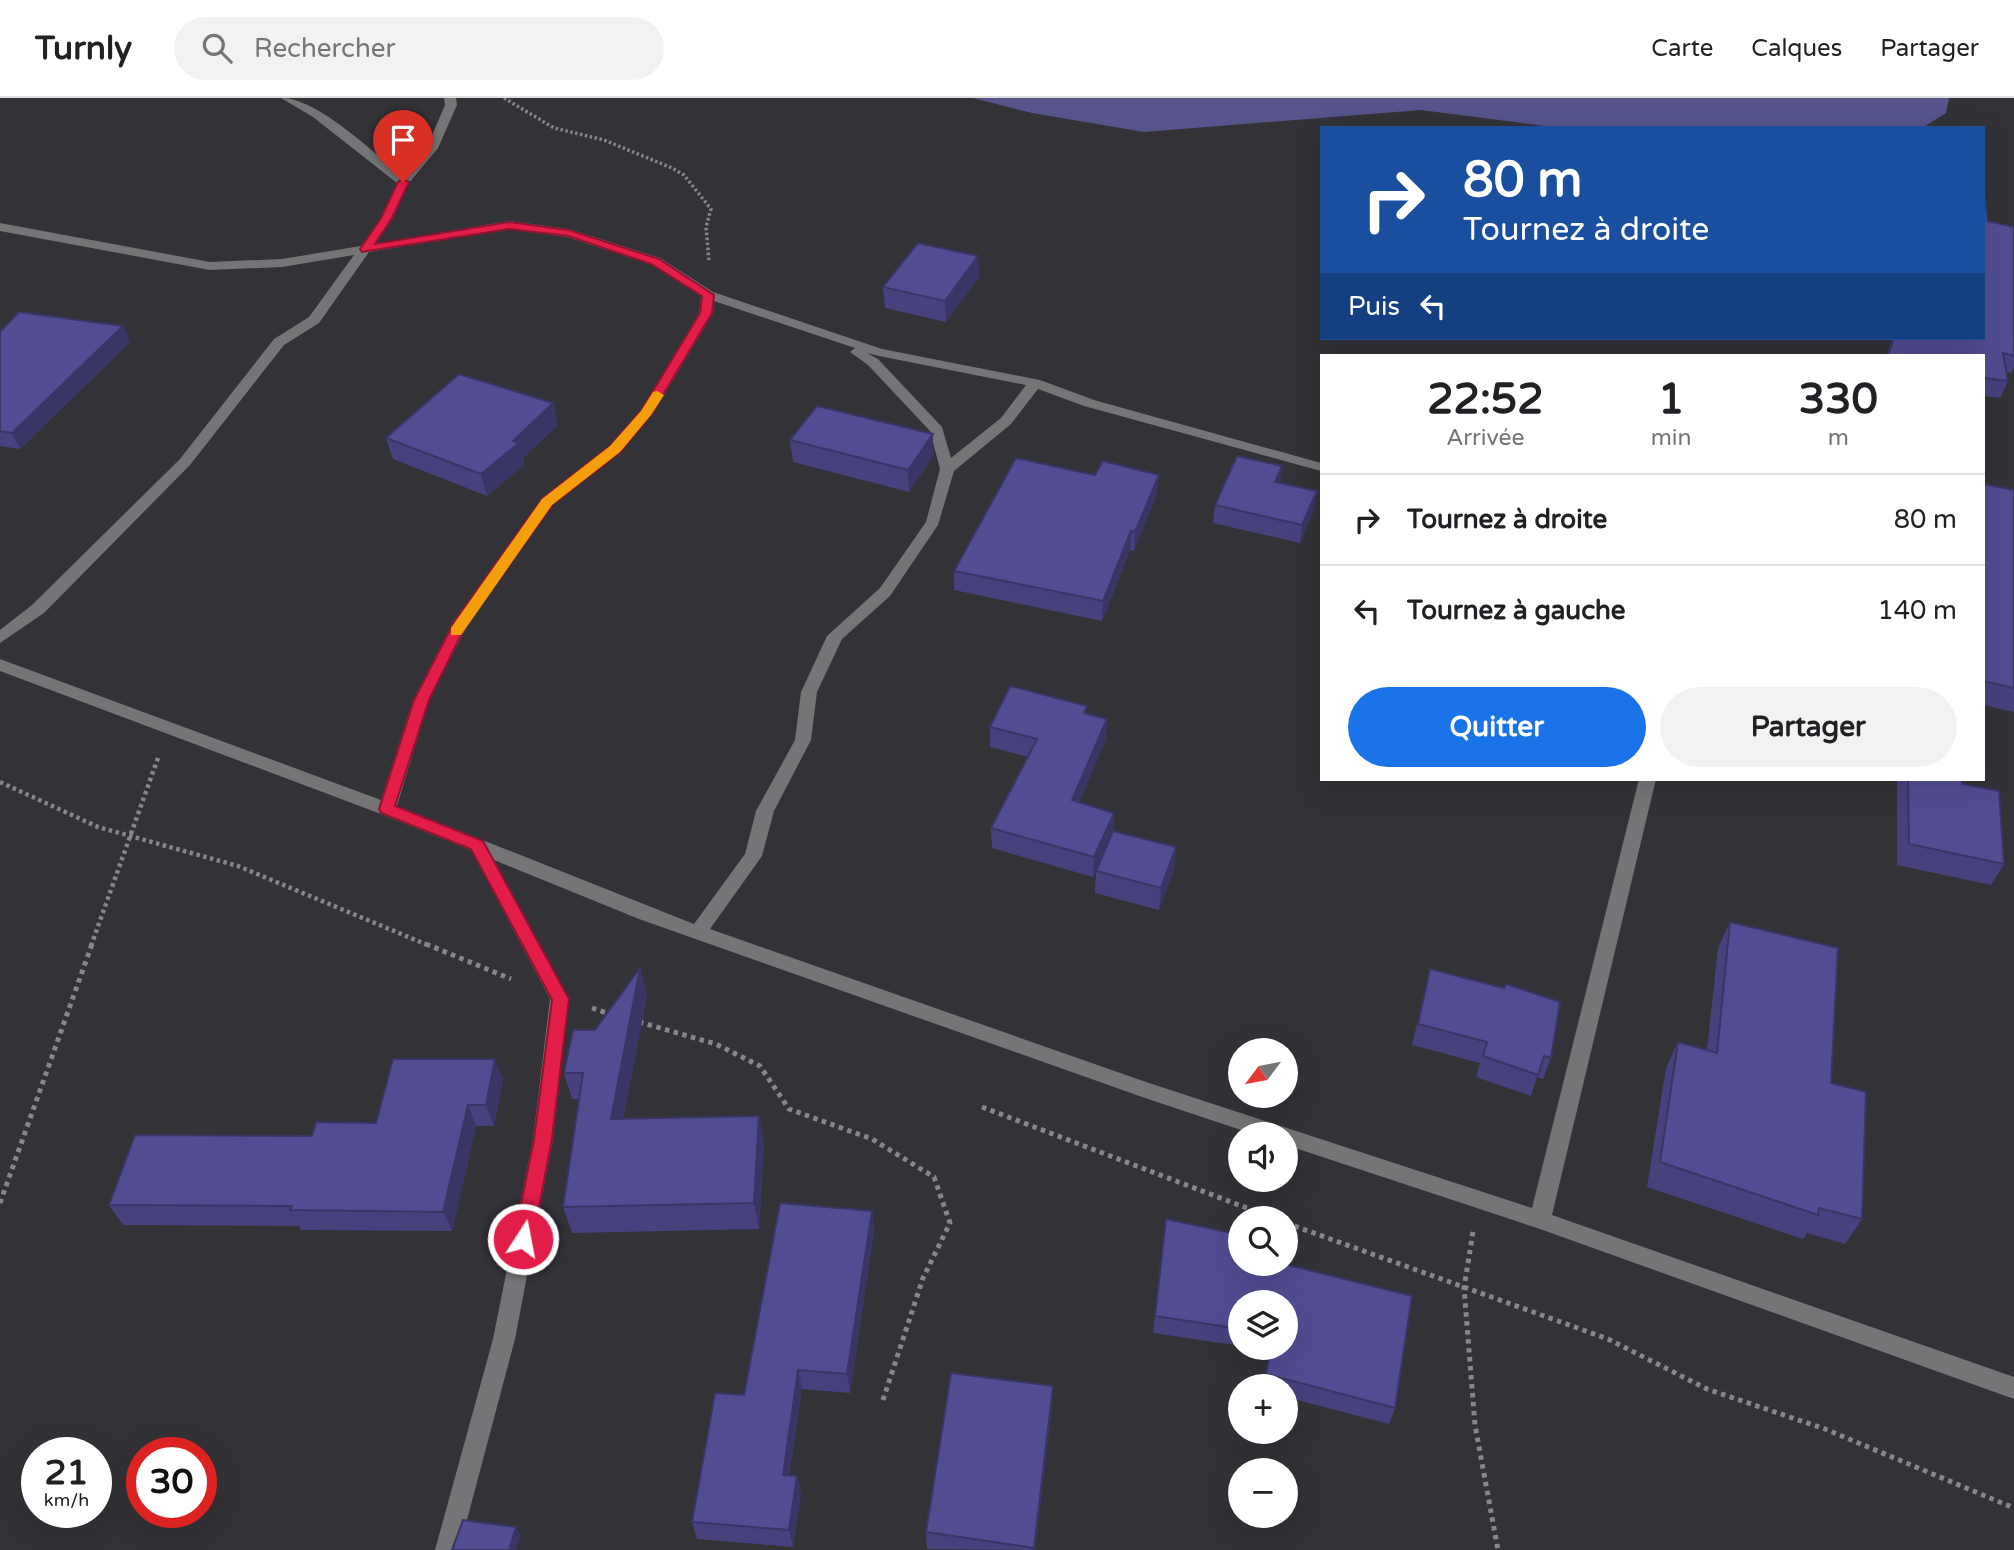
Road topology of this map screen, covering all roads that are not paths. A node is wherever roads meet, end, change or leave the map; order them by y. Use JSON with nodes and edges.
{"nodes":[{"id":1,"x":287,"y":98,"type":"edge"},
{"id":2,"x":450,"y":98,"type":"edge"},
{"id":3,"x":403,"y":182,"type":"junction"},
{"id":4,"x":0,"y":226,"type":"edge"},
{"id":5,"x":366,"y":249,"type":"junction"},
{"id":6,"x":706,"y":293,"type":"junction"},
{"id":7,"x":824,"y":332,"type":"junction"},
{"id":8,"x":1035,"y":383,"type":"junction"},
{"id":9,"x":1320,"y":467,"type":"edge"},
{"id":10,"x":947,"y":469,"type":"junction"},
{"id":11,"x":0,"y":638,"type":"edge"},
{"id":12,"x":0,"y":665,"type":"edge"},
{"id":13,"x":1648,"y":781,"type":"edge"},
{"id":14,"x":387,"y":809,"type":"junction"},
{"id":15,"x":477,"y":845,"type":"junction"},
{"id":16,"x":698,"y":932,"type":"junction"},
{"id":17,"x":1242,"y":1122,"type":"edge"},
{"id":18,"x":1298,"y":1140,"type":"edge"},
{"id":19,"x":1540,"y":1220,"type":"junction"},
{"id":20,"x":2014,"y":1388,"type":"edge"},
{"id":21,"x":447,"y":1550,"type":"edge"}],
"edges":[{"from":1,"to":3,"type":"street"},
{"from":2,"to":3,"type":"street"},
{"from":3,"to":5,"type":"street"},
{"from":4,"to":5,"type":"street"},
{"from":5,"to":6,"type":"street"},
{"from":5,"to":11,"type":"street"},
{"from":6,"to":7,"type":"street"},
{"from":6,"to":14,"type":"street"},
{"from":7,"to":8,"type":"street"},
{"from":7,"to":10,"type":"street"},
{"from":8,"to":9,"type":"street"},
{"from":8,"to":10,"type":"street"},
{"from":10,"to":16,"type":"street"},
{"from":12,"to":14,"type":"street"},
{"from":13,"to":19,"type":"street"},
{"from":14,"to":15,"type":"street"},
{"from":15,"to":16,"type":"street"},
{"from":15,"to":21,"type":"street"},
{"from":16,"to":17,"type":"street"},
{"from":18,"to":19,"type":"street"},
{"from":19,"to":20,"type":"street"}]}
